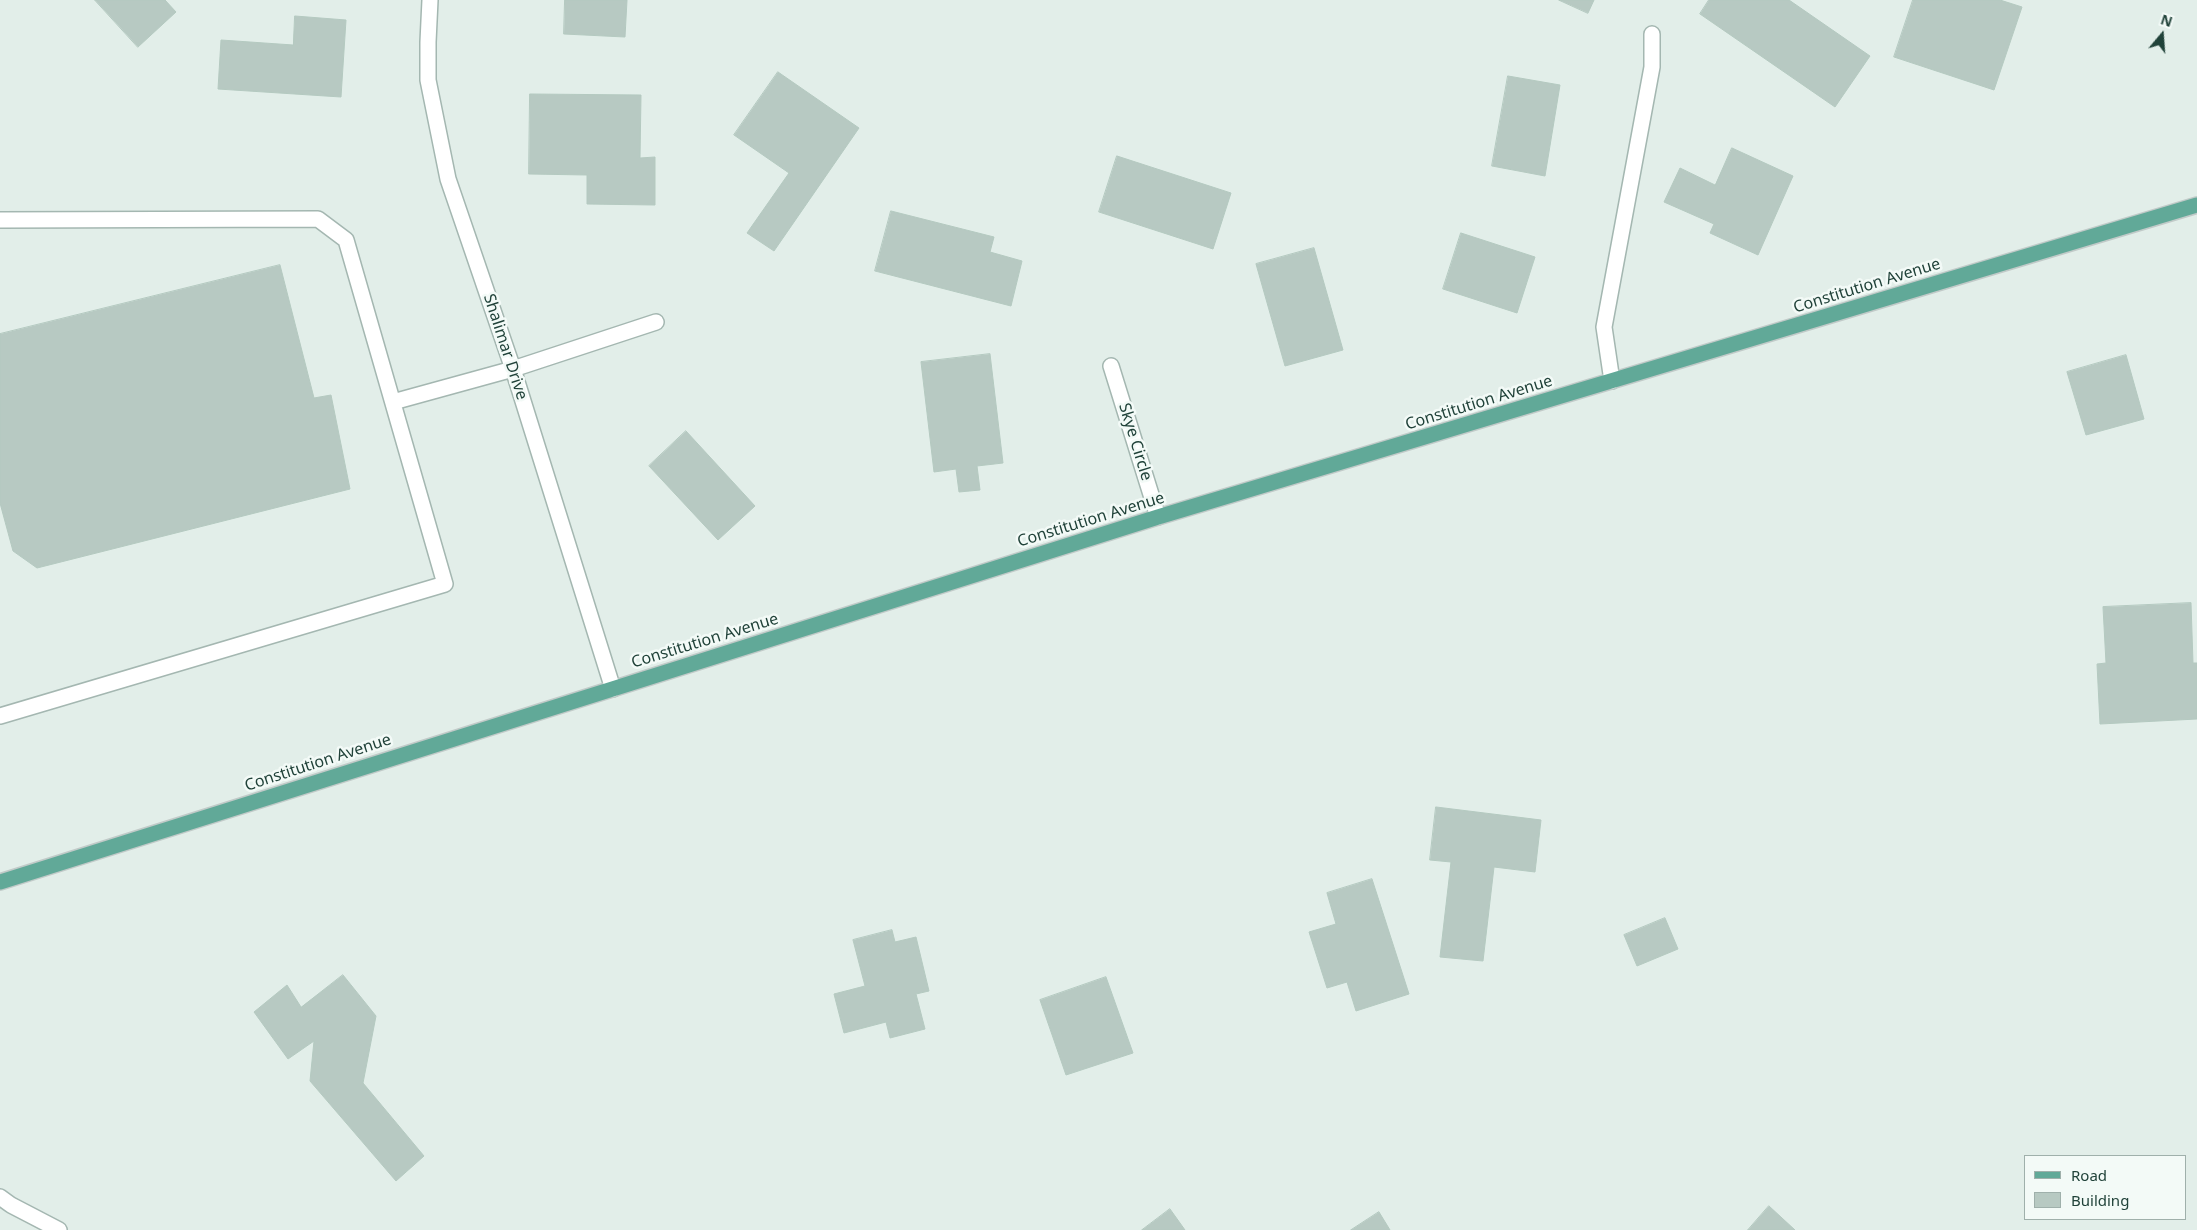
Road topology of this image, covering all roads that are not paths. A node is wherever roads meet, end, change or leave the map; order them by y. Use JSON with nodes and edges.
{"nodes":[{"id":1,"x":430,"y":0,"type":"edge"},
{"id":2,"x":1652,"y":34,"type":"dead end"},
{"id":3,"x":2197,"y":205,"type":"edge"},
{"id":4,"x":0,"y":220,"type":"edge"},
{"id":5,"x":656,"y":322,"type":"dead end"},
{"id":6,"x":1111,"y":366,"type":"dead end"},
{"id":7,"x":513,"y":369,"type":"junction"},
{"id":8,"x":1612,"y":381,"type":"junction"},
{"id":9,"x":393,"y":402,"type":"junction"},
{"id":10,"x":1158,"y":517,"type":"junction"},
{"id":11,"x":613,"y":689,"type":"junction"},
{"id":12,"x":0,"y":716,"type":"edge"},
{"id":13,"x":0,"y":882,"type":"edge"},
{"id":14,"x":0,"y":1197,"type":"edge"},
{"id":15,"x":59,"y":1230,"type":"edge"}],
"edges":[{"from":1,"to":7,"type":"street","name":"Shalimar Drive"},
{"from":2,"to":8,"type":"street"},
{"from":3,"to":8,"type":"main road","name":"Constitution Avenue"},
{"from":4,"to":9,"type":"street"},
{"from":5,"to":7,"type":"street"},
{"from":6,"to":10,"type":"street","name":"Skye Circle"},
{"from":7,"to":9,"type":"street"},
{"from":7,"to":11,"type":"street","name":"Shalimar Drive"},
{"from":8,"to":10,"type":"main road","name":"Constitution Avenue"},
{"from":9,"to":12,"type":"street"},
{"from":10,"to":11,"type":"main road","name":"Constitution Avenue"},
{"from":11,"to":13,"type":"main road","name":"Constitution Avenue"},
{"from":14,"to":15,"type":"street"}]}
